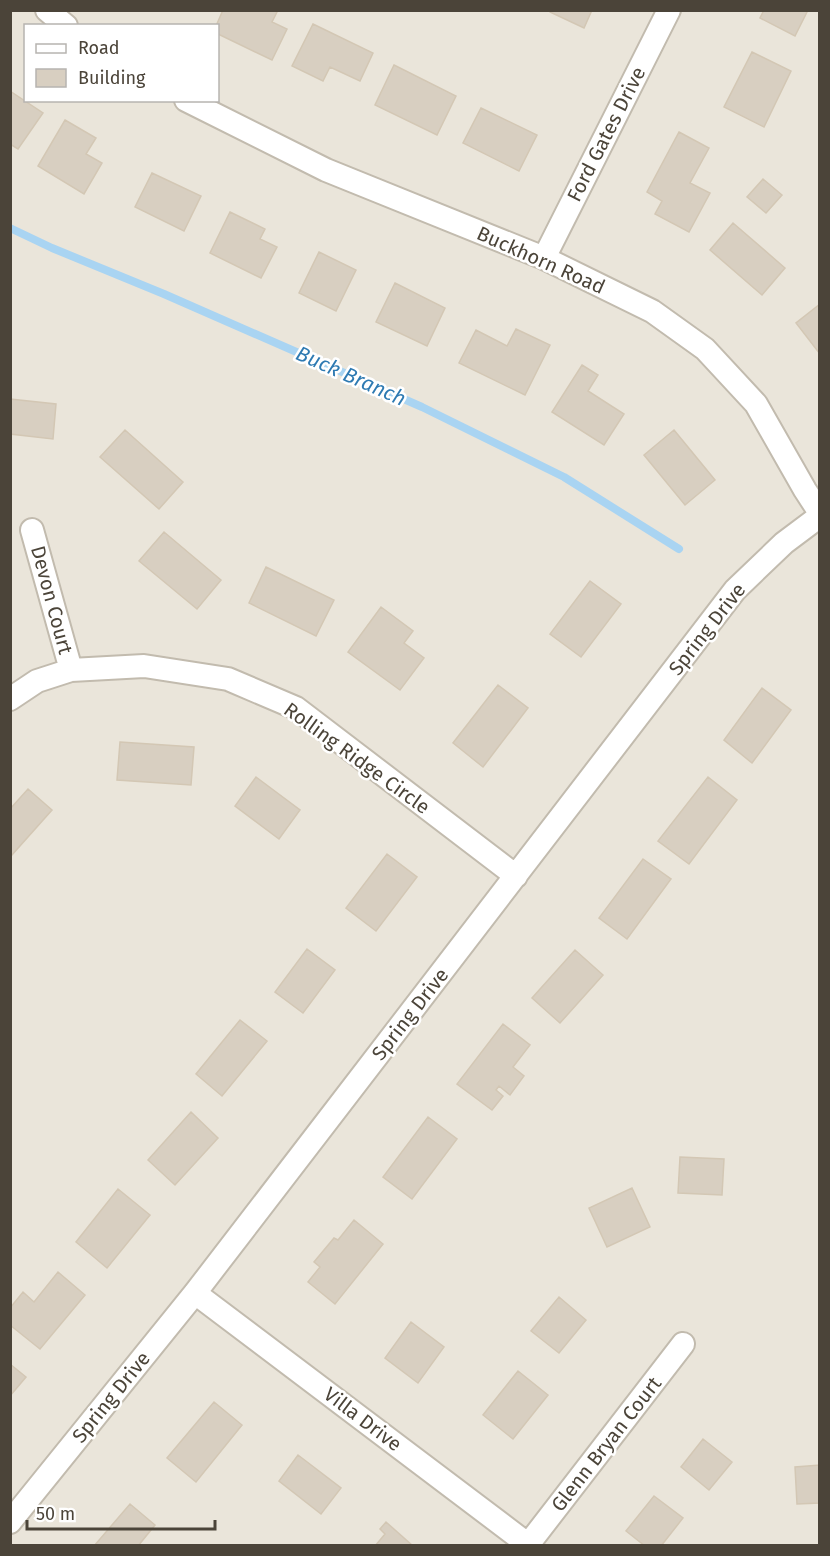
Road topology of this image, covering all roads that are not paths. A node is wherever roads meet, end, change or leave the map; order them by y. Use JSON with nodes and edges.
{"nodes":[{"id":1,"x":47,"y":10,"type":"edge"},
{"id":2,"x":669,"y":10,"type":"edge"},
{"id":3,"x":64,"y":24,"type":"edge"},
{"id":4,"x":190,"y":102,"type":"edge"},
{"id":5,"x":544,"y":258,"type":"junction"},
{"id":6,"x":819,"y":515,"type":"edge"},
{"id":7,"x":33,"y":530,"type":"dead end"},
{"id":8,"x":71,"y":670,"type":"junction"},
{"id":9,"x":10,"y":699,"type":"edge"},
{"id":10,"x":516,"y":876,"type":"junction"},
{"id":11,"x":195,"y":1293,"type":"junction"},
{"id":12,"x":683,"y":1344,"type":"dead end"},
{"id":13,"x":10,"y":1522,"type":"edge"},
{"id":14,"x":528,"y":1545,"type":"edge"}],
"edges":[{"from":1,"to":3,"type":"street"},
{"from":2,"to":5,"type":"street","name":"Ford Gates Drive"},
{"from":4,"to":5,"type":"street","name":"Buckhorn Road"},
{"from":5,"to":6,"type":"street","name":"Buckhorn Road"},
{"from":6,"to":10,"type":"street","name":"Spring Drive"},
{"from":7,"to":8,"type":"street","name":"Devon Court"},
{"from":8,"to":9,"type":"street","name":"Rolling Ridge Circle"},
{"from":8,"to":10,"type":"street","name":"Rolling Ridge Circle"},
{"from":10,"to":11,"type":"street","name":"Spring Drive"},
{"from":11,"to":13,"type":"street","name":"Spring Drive"},
{"from":11,"to":14,"type":"street","name":"Villa Drive"},
{"from":12,"to":14,"type":"street","name":"Glenn Bryan Court"}]}
